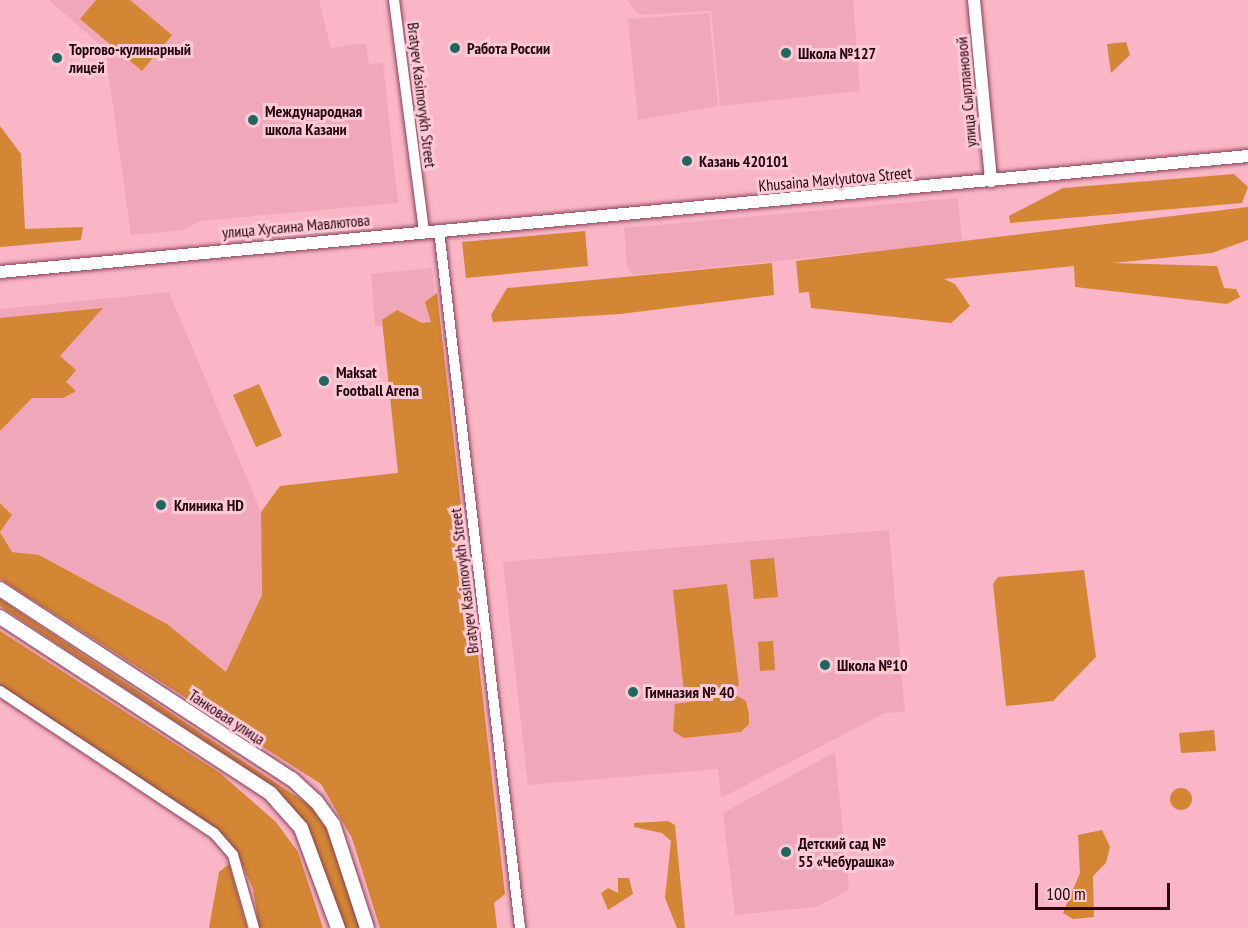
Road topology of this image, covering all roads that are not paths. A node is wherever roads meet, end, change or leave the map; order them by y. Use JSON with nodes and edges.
{"nodes":[{"id":1,"x":394,"y":0,"type":"edge"},
{"id":2,"x":974,"y":0,"type":"edge"},
{"id":3,"x":1248,"y":156,"type":"edge"},
{"id":4,"x":991,"y":181,"type":"junction"},
{"id":5,"x":424,"y":230,"type":"junction"},
{"id":6,"x":439,"y":230,"type":"junction"},
{"id":7,"x":0,"y":272,"type":"edge"},
{"id":8,"x":0,"y":589,"type":"edge"},
{"id":9,"x":0,"y":617,"type":"edge"},
{"id":10,"x":0,"y":692,"type":"edge"},
{"id":11,"x":254,"y":928,"type":"edge"},
{"id":12,"x":338,"y":928,"type":"edge"},
{"id":13,"x":368,"y":928,"type":"edge"},
{"id":14,"x":520,"y":928,"type":"edge"}],
"edges":[{"from":1,"to":5,"type":"street","name":"Bratyev Kasimovykh Street"},
{"from":2,"to":4,"type":"street","name":"улица Сыртлановой"},
{"from":3,"to":4,"type":"street","name":"Khusaina Mavlyutova Street"},
{"from":4,"to":6,"type":"street","name":"Khusaina Mavlyutova Street"},
{"from":5,"to":6,"type":"street","name":"Khusaina Mavlyutova Street"},
{"from":5,"to":7,"type":"street","name":"улица Хусаина Мавлютова"},
{"from":6,"to":14,"type":"street","name":"Bratyev Kasimovykh Street"},
{"from":8,"to":13,"type":"main road","name":"Танковая улица"},
{"from":9,"to":12,"type":"main road"},
{"from":10,"to":11,"type":"street"}]}
